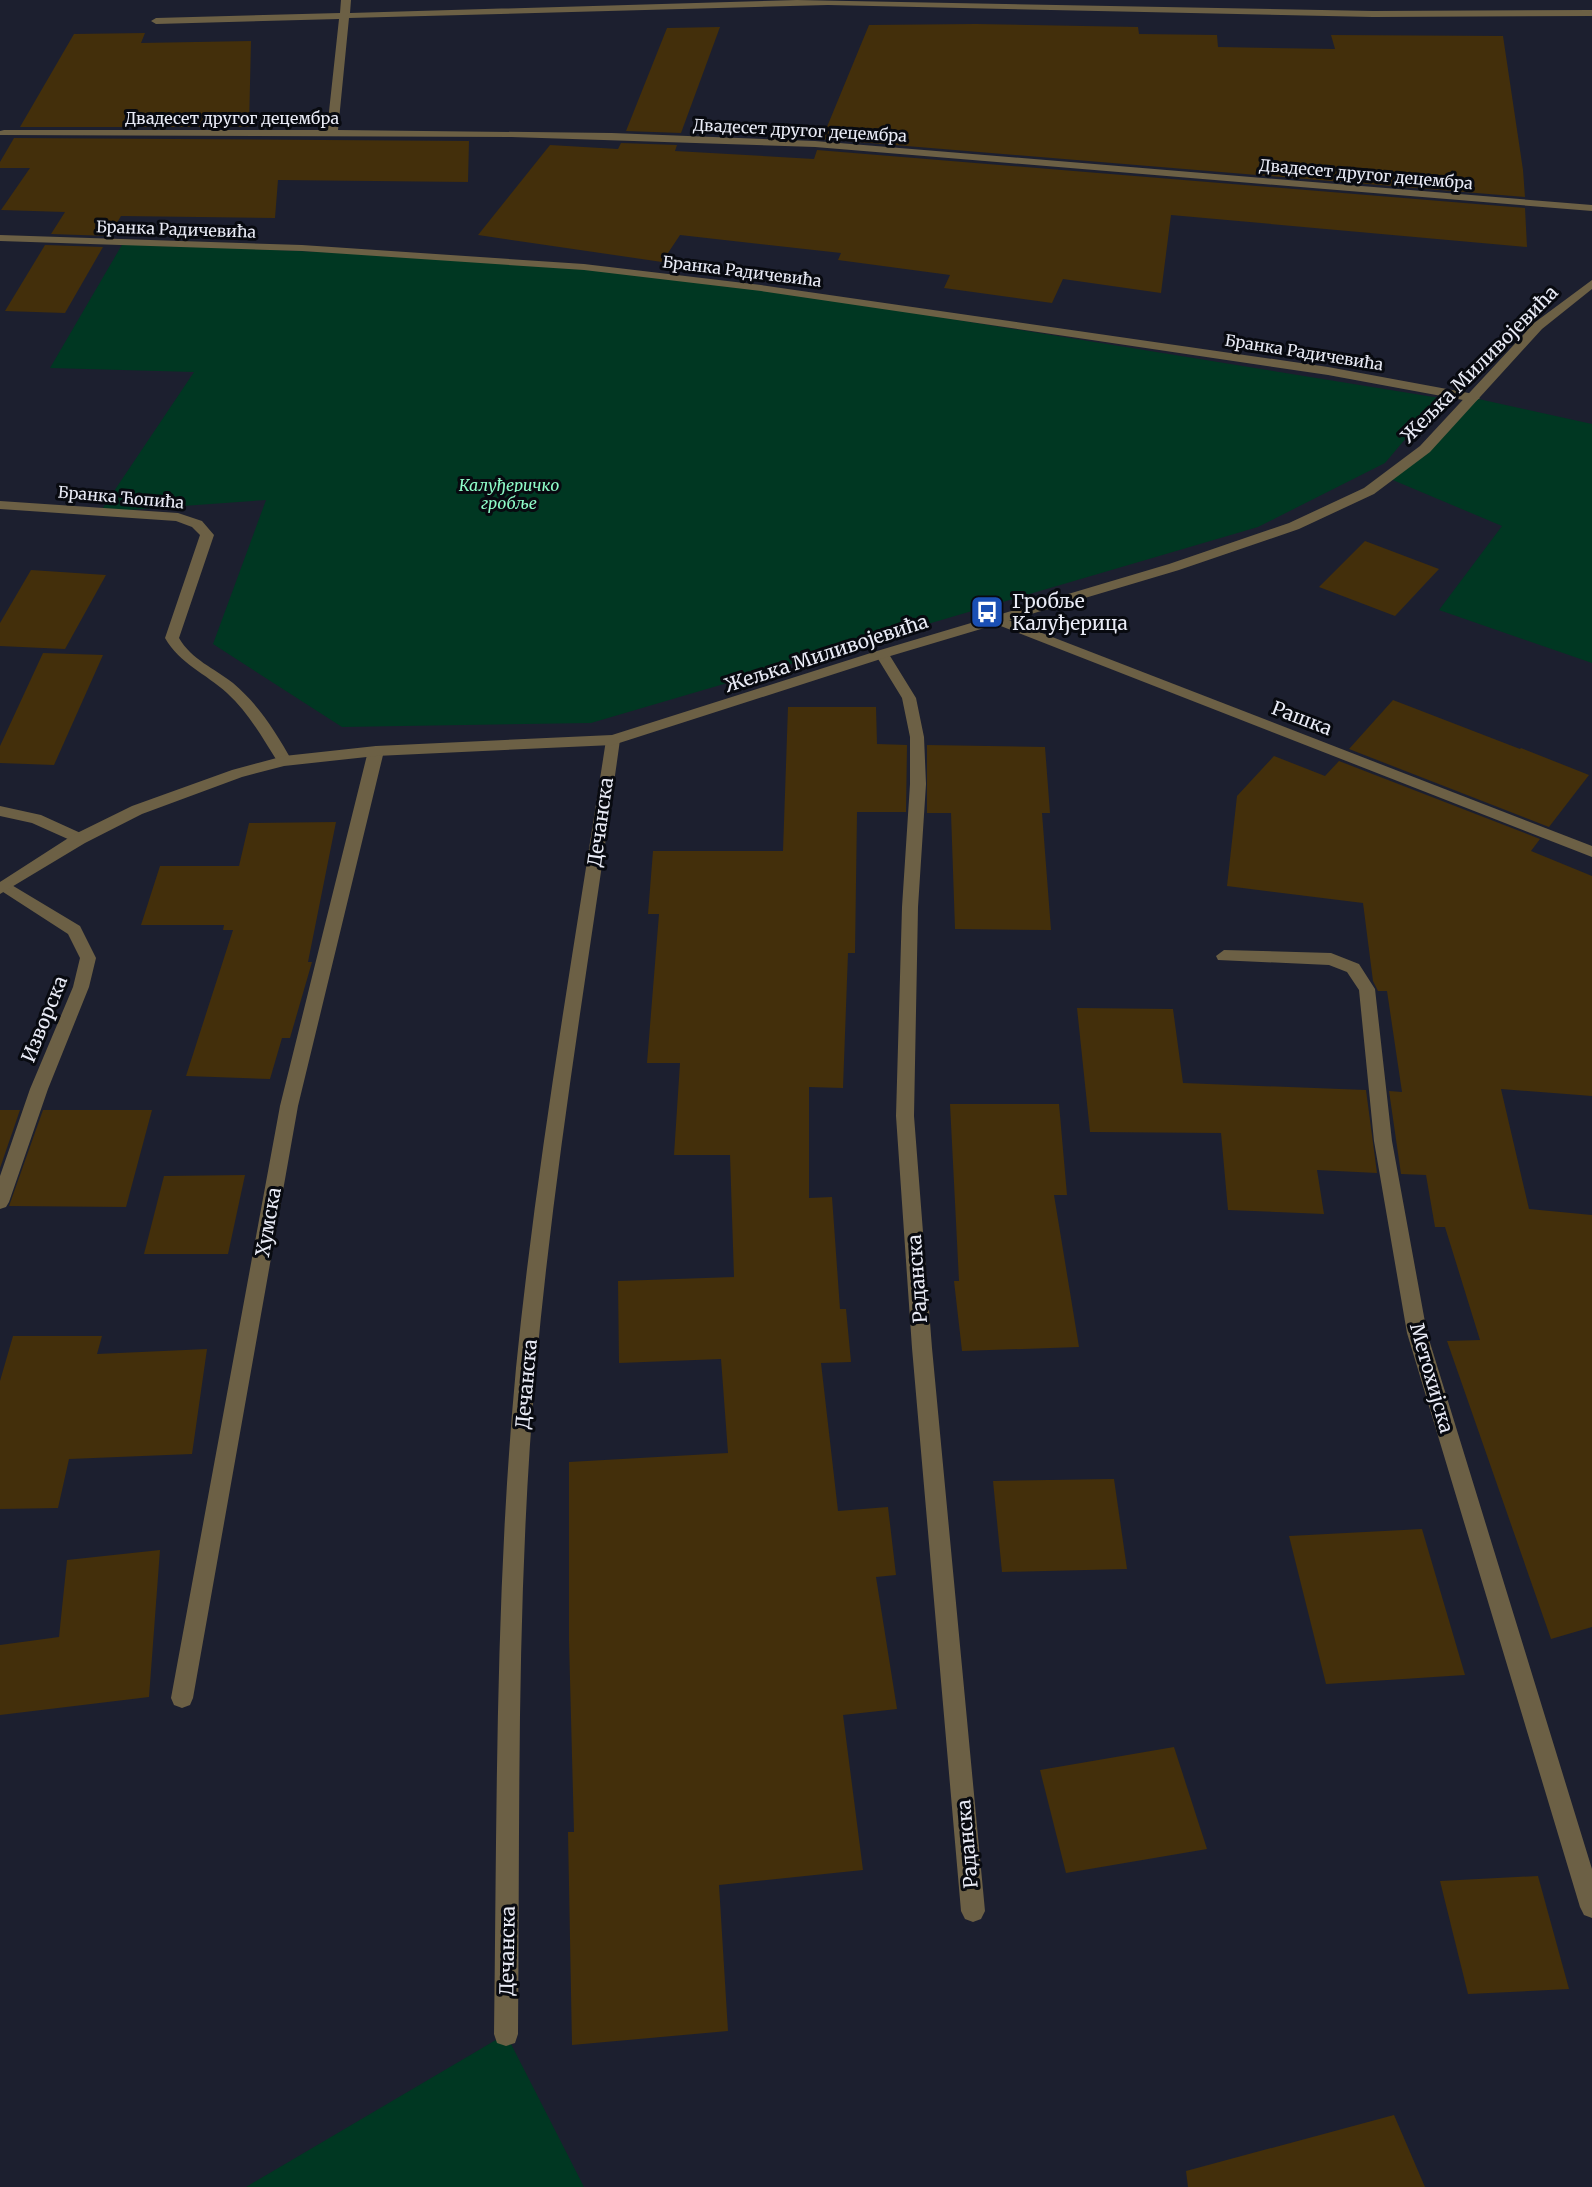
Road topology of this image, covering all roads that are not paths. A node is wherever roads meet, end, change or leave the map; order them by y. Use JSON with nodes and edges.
{"nodes":[{"id":1,"x":346,"y":0,"type":"edge"},
{"id":2,"x":1592,"y":13,"type":"edge"},
{"id":3,"x":343,"y":15,"type":"junction"},
{"id":4,"x":156,"y":20,"type":"dead end"},
{"id":5,"x":4,"y":134,"type":"dead end"},
{"id":6,"x":332,"y":134,"type":"junction"},
{"id":7,"x":1592,"y":208,"type":"edge"},
{"id":8,"x":0,"y":238,"type":"edge"},
{"id":9,"x":1592,"y":283,"type":"edge"},
{"id":10,"x":1475,"y":398,"type":"junction"},
{"id":11,"x":0,"y":505,"type":"edge"},
{"id":12,"x":998,"y":620,"type":"junction"},
{"id":13,"x":882,"y":654,"type":"junction"},
{"id":14,"x":612,"y":740,"type":"junction"},
{"id":15,"x":376,"y":751,"type":"junction"},
{"id":16,"x":284,"y":761,"type":"junction"},
{"id":17,"x":0,"y":811,"type":"edge"},
{"id":18,"x":79,"y":839,"type":"junction"},
{"id":19,"x":1592,"y":852,"type":"edge"},
{"id":20,"x":2,"y":888,"type":"edge"},
{"id":21,"x":1224,"y":956,"type":"dead end"},
{"id":22,"x":0,"y":1202,"type":"edge"},
{"id":23,"x":182,"y":1698,"type":"dead end"},
{"id":24,"x":1592,"y":1907,"type":"edge"},
{"id":25,"x":973,"y":1911,"type":"dead end"},
{"id":26,"x":506,"y":2034,"type":"dead end"}],
"edges":[{"from":1,"to":3,"type":"street"},
{"from":2,"to":3,"type":"street"},
{"from":3,"to":4,"type":"street"},
{"from":3,"to":6,"type":"street"},
{"from":5,"to":6,"type":"street","name":"Двадесет другог децембра"},
{"from":6,"to":7,"type":"street","name":"Двадесет другог децембра"},
{"from":8,"to":10,"type":"street","name":"Бранка Радичевића"},
{"from":9,"to":10,"type":"street","name":"Жељка Миливојевића"},
{"from":10,"to":12,"type":"street","name":"Жељка Миливојевића"},
{"from":11,"to":16,"type":"street","name":"Бранка Ћопића"},
{"from":12,"to":13,"type":"street","name":"Жељка Миливојевића"},
{"from":12,"to":19,"type":"street","name":"Рашка"},
{"from":13,"to":14,"type":"street","name":"Жељка Миливојевића"},
{"from":13,"to":25,"type":"street","name":"Раданска"},
{"from":14,"to":15,"type":"street","name":"Жељка Миливојевића"},
{"from":14,"to":26,"type":"street","name":"Дечанска"},
{"from":15,"to":16,"type":"street","name":"Жељка Миливојевића"},
{"from":15,"to":23,"type":"street","name":"Хумска"},
{"from":16,"to":18,"type":"street","name":"Жељка Миливојевића"},
{"from":17,"to":18,"type":"street"},
{"from":18,"to":20,"type":"street","name":"Жељка Миливојевића"},
{"from":20,"to":22,"type":"street","name":"Изворска"},
{"from":21,"to":24,"type":"street","name":"Метохијска"}]}
